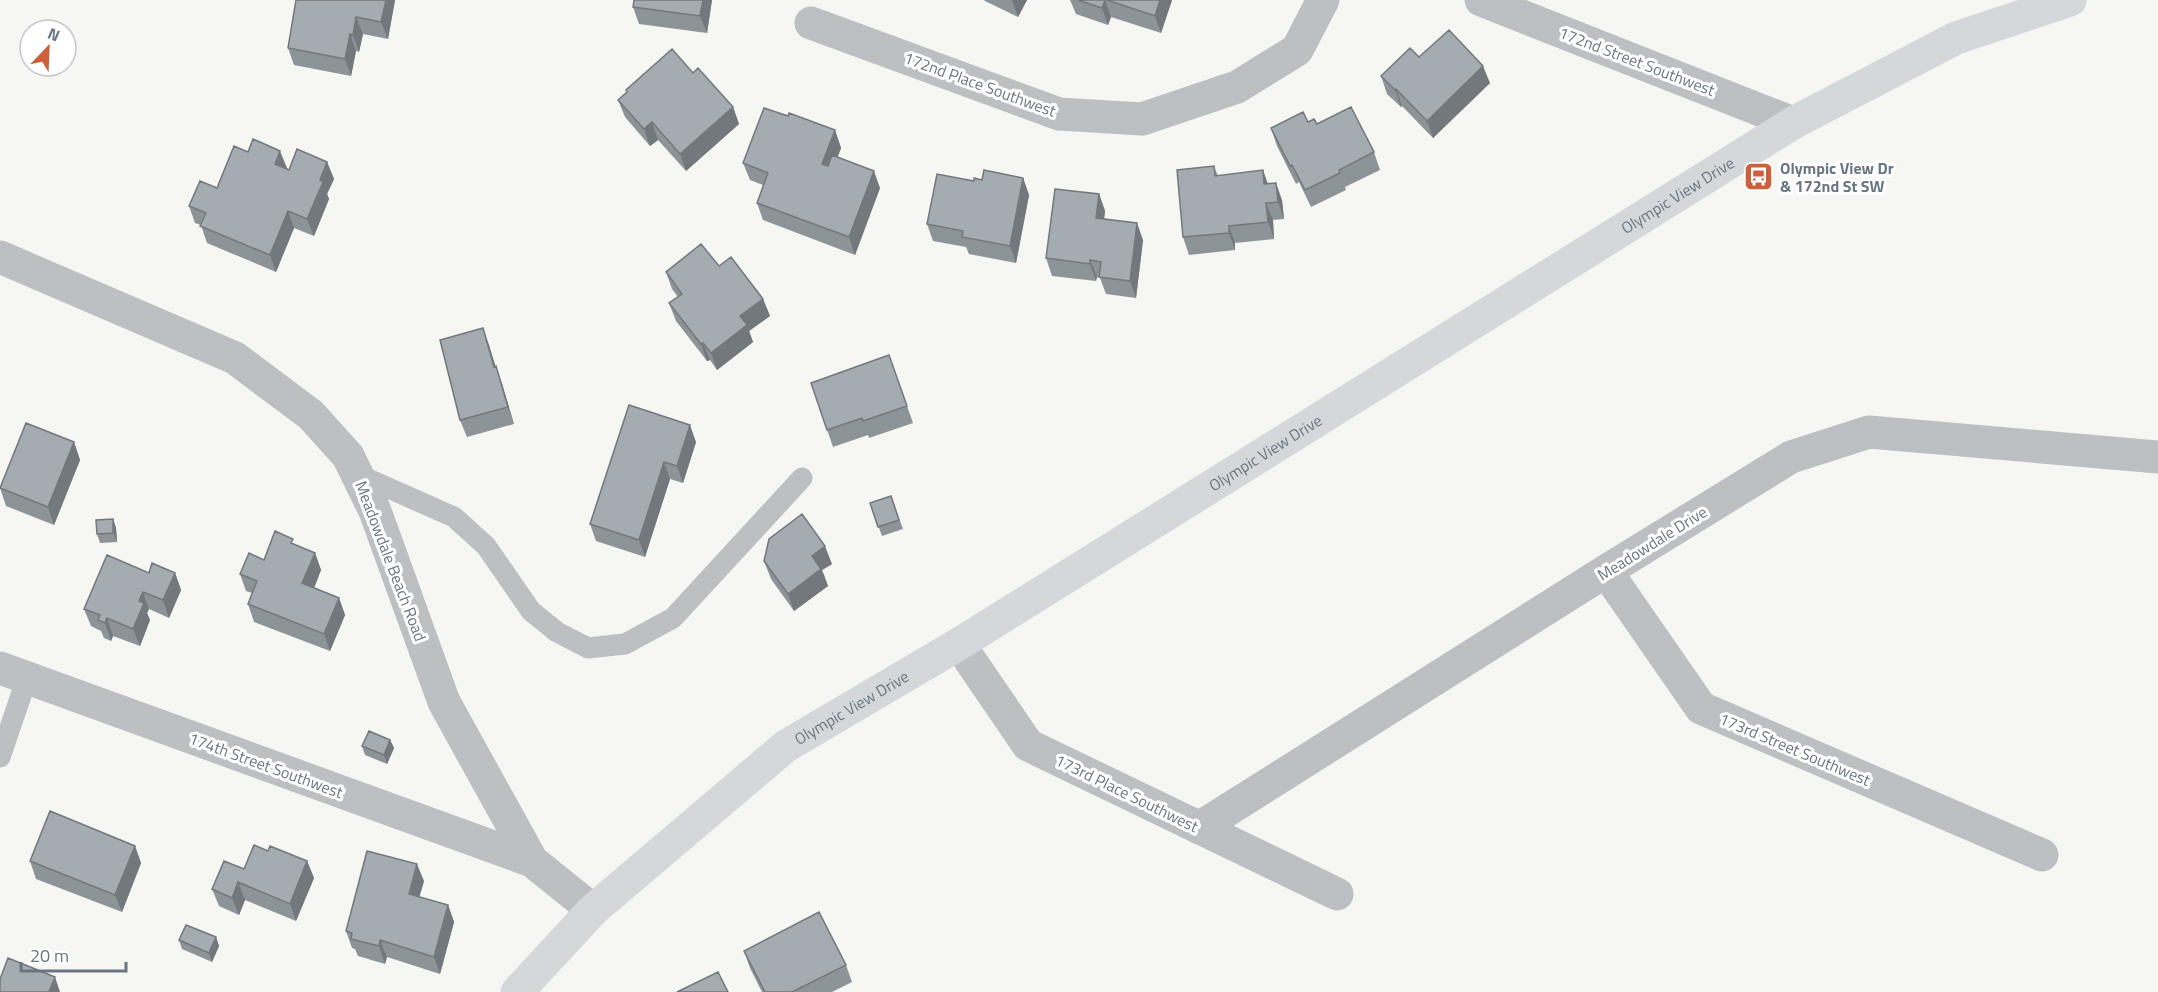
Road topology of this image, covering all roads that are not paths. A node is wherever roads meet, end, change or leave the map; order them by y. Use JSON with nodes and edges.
{"nodes":[{"id":1,"x":1323,"y":0,"type":"edge"},
{"id":2,"x":1482,"y":0,"type":"edge"},
{"id":3,"x":2070,"y":0,"type":"edge"},
{"id":4,"x":811,"y":23,"type":"dead end"},
{"id":5,"x":1793,"y":123,"type":"junction"},
{"id":6,"x":0,"y":257,"type":"edge"},
{"id":7,"x":2158,"y":457,"type":"edge"},
{"id":8,"x":357,"y":474,"type":"junction"},
{"id":9,"x":802,"y":478,"type":"dead end"},
{"id":10,"x":1606,"y":571,"type":"junction"},
{"id":11,"x":959,"y":644,"type":"junction"},
{"id":12,"x":14,"y":673,"type":"edge"},
{"id":13,"x":0,"y":757,"type":"edge"},
{"id":14,"x":1199,"y":828,"type":"junction"},
{"id":15,"x":2042,"y":855,"type":"dead end"},
{"id":16,"x":532,"y":861,"type":"junction"},
{"id":17,"x":1337,"y":894,"type":"dead end"},
{"id":18,"x":593,"y":910,"type":"junction"},
{"id":19,"x":517,"y":992,"type":"edge"}],
"edges":[{"from":1,"to":4,"type":"street","name":"172nd Place Southwest"},
{"from":2,"to":5,"type":"street","name":"172nd Street Southwest"},
{"from":3,"to":5,"type":"main road","name":"Olympic View Drive"},
{"from":5,"to":11,"type":"main road","name":"Olympic View Drive"},
{"from":6,"to":8,"type":"street","name":"Meadowdale Beach Road"},
{"from":7,"to":10,"type":"street","name":"Meadowdale Drive"},
{"from":8,"to":9,"type":"lane"},
{"from":8,"to":16,"type":"street","name":"Meadowdale Beach Road"},
{"from":10,"to":14,"type":"street","name":"Meadowdale Drive"},
{"from":10,"to":15,"type":"street","name":"173rd Street Southwest"},
{"from":11,"to":14,"type":"street","name":"173rd Place Southwest"},
{"from":11,"to":18,"type":"main road","name":"Olympic View Drive"},
{"from":12,"to":13,"type":"lane"},
{"from":12,"to":16,"type":"street","name":"174th Street Southwest"},
{"from":14,"to":17,"type":"street","name":"173rd Place Southwest"},
{"from":16,"to":18,"type":"street","name":"Meadowdale Beach Road"},
{"from":18,"to":19,"type":"main road","name":"Olympic View Drive"}]}
